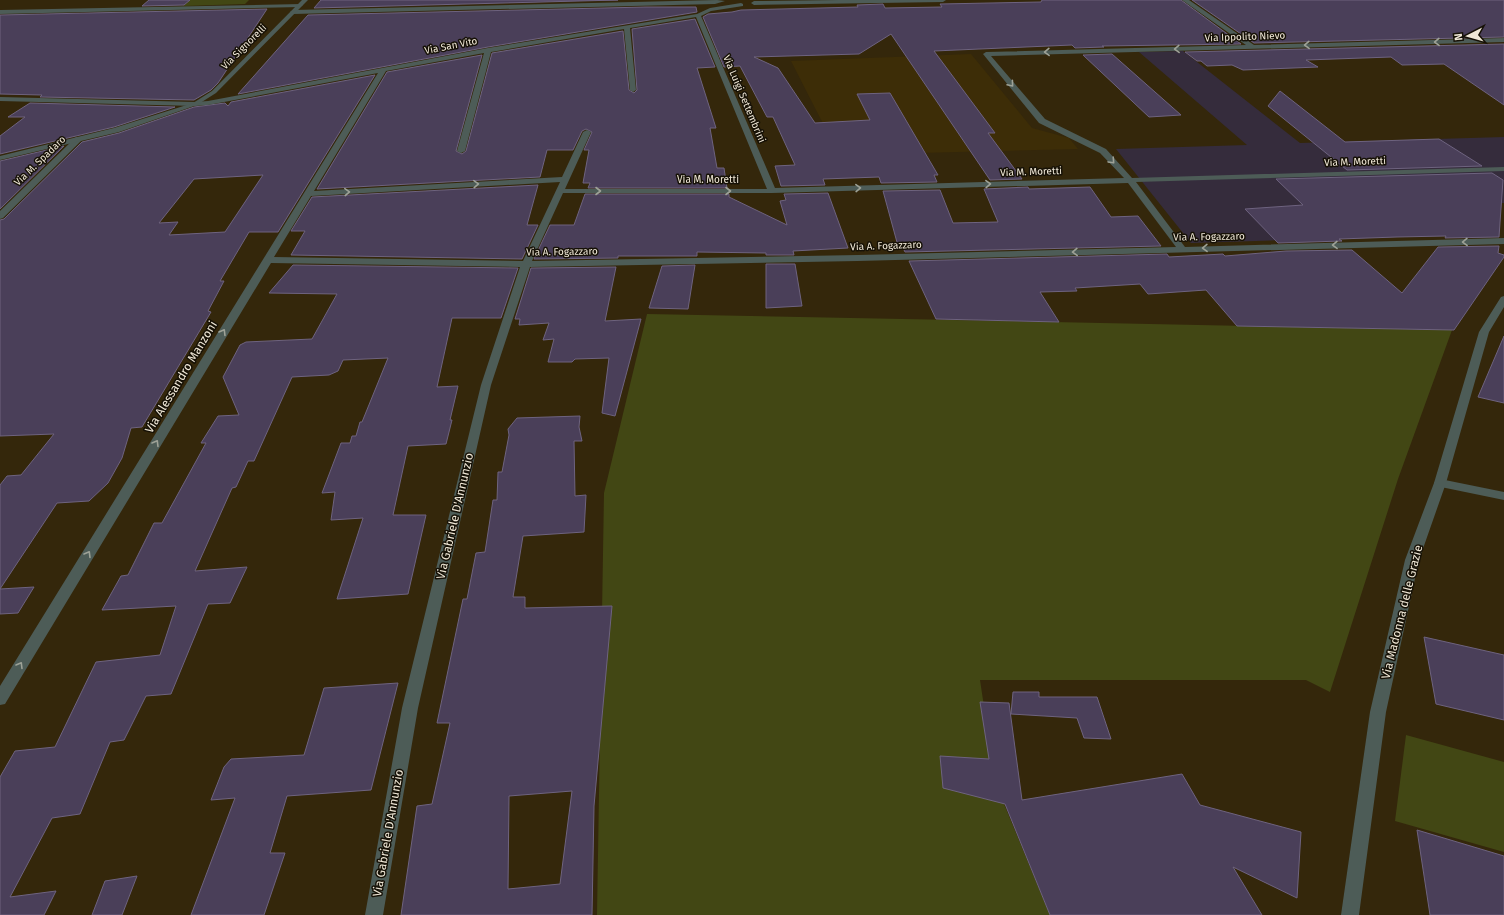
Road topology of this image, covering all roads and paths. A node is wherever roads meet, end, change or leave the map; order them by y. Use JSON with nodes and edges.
{"nodes":[{"id":1,"x":943,"y":0,"type":"edge"},
{"id":2,"x":1185,"y":0,"type":"edge"},
{"id":3,"x":716,"y":1,"type":"edge"},
{"id":4,"x":727,"y":1,"type":"edge"},
{"id":5,"x":757,"y":1,"type":"edge"},
{"id":6,"x":302,"y":3,"type":"edge"},
{"id":7,"x":742,"y":5,"type":"junction"},
{"id":8,"x":710,"y":10,"type":"junction"},
{"id":9,"x":0,"y":12,"type":"edge"},
{"id":10,"x":293,"y":12,"type":"junction"},
{"id":11,"x":698,"y":15,"type":"junction"},
{"id":12,"x":627,"y":28,"type":"junction"},
{"id":13,"x":1504,"y":40,"type":"edge"},
{"id":14,"x":1253,"y":47,"type":"junction"},
{"id":15,"x":488,"y":50,"type":"junction"},
{"id":16,"x":384,"y":69,"type":"junction"},
{"id":17,"x":633,"y":90,"type":"dead end"},
{"id":18,"x":0,"y":99,"type":"edge"},
{"id":19,"x":195,"y":104,"type":"junction"},
{"id":20,"x":587,"y":132,"type":"dead end"},
{"id":21,"x":79,"y":139,"type":"junction"},
{"id":22,"x":461,"y":151,"type":"dead end"},
{"id":23,"x":0,"y":158,"type":"edge"},
{"id":24,"x":1504,"y":169,"type":"edge"},
{"id":25,"x":1130,"y":180,"type":"junction"},
{"id":26,"x":562,"y":185,"type":"junction"},
{"id":27,"x":772,"y":191,"type":"junction"},
{"id":28,"x":308,"y":194,"type":"junction"},
{"id":29,"x":0,"y":216,"type":"edge"},
{"id":30,"x":1504,"y":240,"type":"edge"},
{"id":31,"x":1181,"y":248,"type":"junction"},
{"id":32,"x":268,"y":260,"type":"junction"},
{"id":33,"x":526,"y":264,"type":"junction"},
{"id":34,"x":1504,"y":299,"type":"edge"},
{"id":35,"x":1440,"y":483,"type":"junction"},
{"id":36,"x":1504,"y":496,"type":"edge"},
{"id":37,"x":0,"y":699,"type":"edge"},
{"id":38,"x":374,"y":915,"type":"edge"},
{"id":39,"x":1350,"y":915,"type":"edge"}],
"edges":[{"from":1,"to":5,"type":"street","name":"Via San Vito"},
{"from":2,"to":14,"type":"street"},
{"from":3,"to":4,"type":"street"},
{"from":3,"to":8,"type":"street"},
{"from":3,"to":10,"type":"street"},
{"from":4,"to":7,"type":"street"},
{"from":5,"to":7,"type":"street","name":"Via San Vito"},
{"from":6,"to":9,"type":"street"},
{"from":6,"to":10,"type":"street","name":"Via Signorelli"},
{"from":7,"to":8,"type":"street","name":"Via San Vito"},
{"from":8,"to":11,"type":"street","name":"Via San Vito"},
{"from":10,"to":19,"type":"street","name":"Via Signorelli"},
{"from":11,"to":12,"type":"street","name":"Via San Vito"},
{"from":11,"to":27,"type":"street","name":"Via Luigi Settembrini"},
{"from":12,"to":15,"type":"street","name":"Via San Vito"},
{"from":12,"to":17,"type":"street"},
{"from":13,"to":14,"type":"street","name":"Via Ippolito Nievo","one_way":true},
{"from":14,"to":25,"type":"street","name":"Via Ippolito Nievo","one_way":true},
{"from":15,"to":16,"type":"street","name":"Via San Vito"},
{"from":15,"to":22,"type":"street"},
{"from":16,"to":19,"type":"street","name":"Via San Vito"},
{"from":16,"to":28,"type":"street","name":"Via Alessandro Manzoni"},
{"from":18,"to":19,"type":"street"},
{"from":19,"to":21,"type":"street"},
{"from":20,"to":26,"type":"street","name":"Via Gabriele D'Annunzio"},
{"from":21,"to":23,"type":"street"},
{"from":21,"to":29,"type":"street","name":"Via M. Spadaro"},
{"from":24,"to":25,"type":"street","name":"Via M. Moretti"},
{"from":27,"to":25,"type":"street","name":"Via M. Moretti","one_way":true},
{"from":25,"to":31,"type":"street"},
{"from":26,"to":27,"type":"street","name":"Via M. Moretti","one_way":true},
{"from":28,"to":26,"type":"street","name":"Via M. Moretti","one_way":true},
{"from":26,"to":33,"type":"street","name":"Via Gabriele D'Annunzio"},
{"from":28,"to":32,"type":"street","name":"Via Alessandro Manzoni"},
{"from":30,"to":31,"type":"street","name":"Via A. Fogazzaro","one_way":true},
{"from":31,"to":33,"type":"street","name":"Via A. Fogazzaro","one_way":true},
{"from":32,"to":33,"type":"street","name":"Via A. Fogazzaro"},
{"from":37,"to":32,"type":"street","name":"Via Alessandro Manzoni","one_way":true},
{"from":33,"to":38,"type":"street","name":"Via Gabriele D'Annunzio"},
{"from":34,"to":35,"type":"street","name":"Via Madonna delle Grazie"},
{"from":35,"to":36,"type":"street"},
{"from":35,"to":39,"type":"street","name":"Via Madonna delle Grazie"}]}
